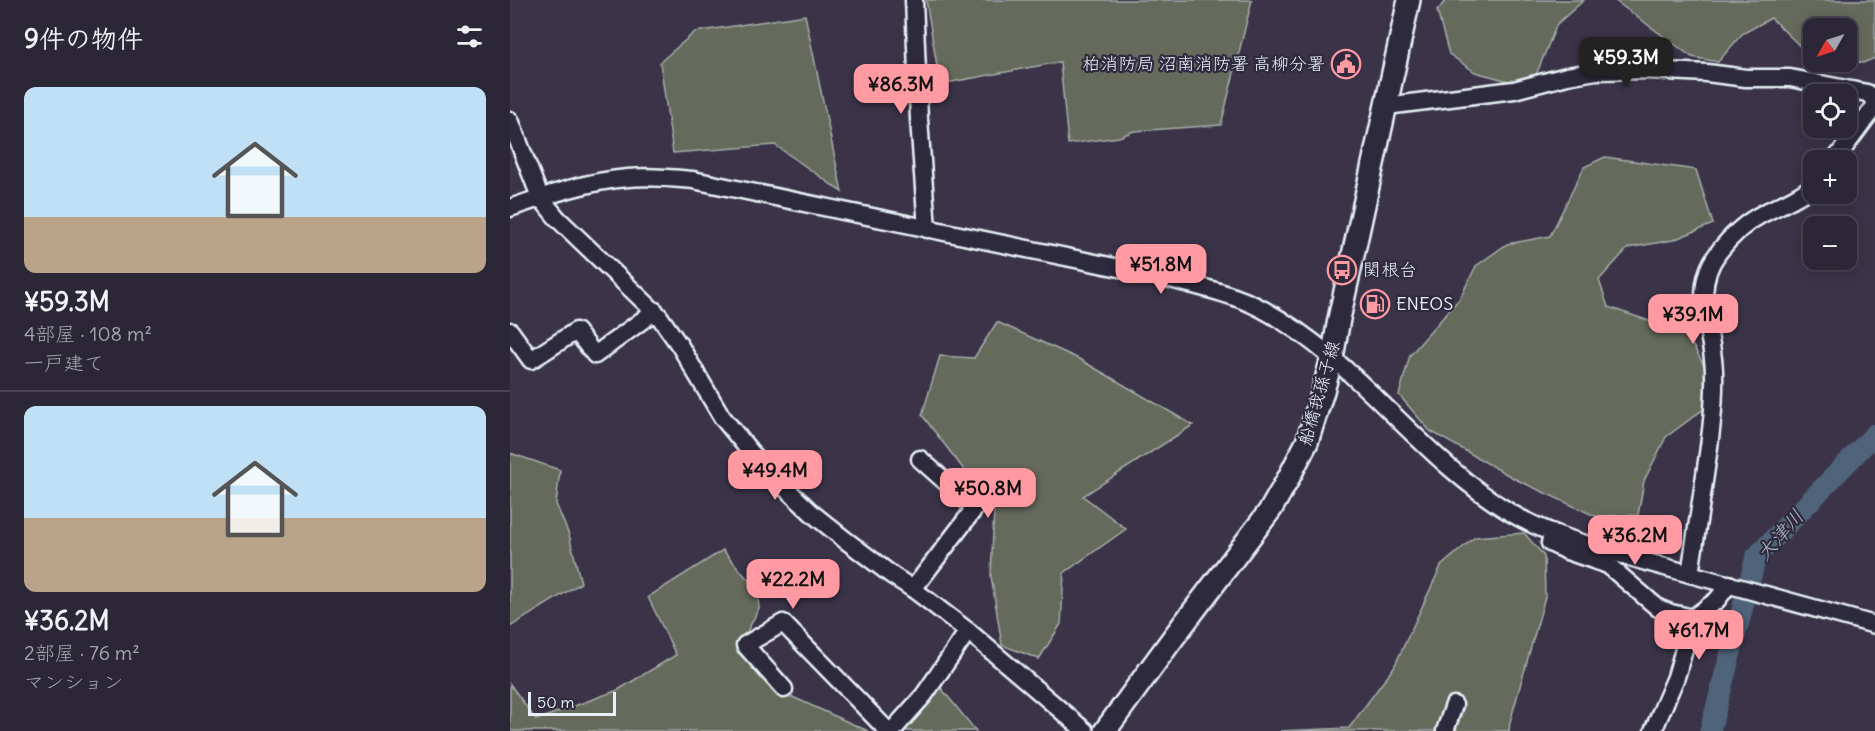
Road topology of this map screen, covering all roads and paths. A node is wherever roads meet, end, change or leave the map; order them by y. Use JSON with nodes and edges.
{"nodes":[{"id":1,"x":914,"y":0,"type":"edge"},
{"id":2,"x":1409,"y":0,"type":"edge"},
{"id":3,"x":1875,"y":99,"type":"edge"},
{"id":4,"x":1386,"y":106,"type":"junction"},
{"id":5,"x":1875,"y":106,"type":"edge"},
{"id":6,"x":510,"y":120,"type":"edge"},
{"id":7,"x":1842,"y":150,"type":"edge"},
{"id":8,"x":1803,"y":192,"type":"edge"},
{"id":9,"x":540,"y":197,"type":"junction"},
{"id":10,"x":510,"y":208,"type":"edge"},
{"id":11,"x":927,"y":229,"type":"junction"},
{"id":12,"x":655,"y":311,"type":"junction"},
{"id":13,"x":510,"y":331,"type":"edge"},
{"id":14,"x":1332,"y":358,"type":"junction"},
{"id":15,"x":921,"y":459,"type":"dead end"},
{"id":16,"x":1553,"y":533,"type":"junction"},
{"id":17,"x":1690,"y":574,"type":"junction"},
{"id":18,"x":1731,"y":585,"type":"junction"},
{"id":19,"x":913,"y":589,"type":"junction"},
{"id":20,"x":1694,"y":618,"type":"junction"},
{"id":21,"x":1875,"y":626,"type":"edge"},
{"id":22,"x":968,"y":631,"type":"junction"},
{"id":23,"x":784,"y":689,"type":"dead end"},
{"id":24,"x":1454,"y":705,"type":"dead end"},
{"id":25,"x":1446,"y":730,"type":"edge"},
{"id":26,"x":890,"y":731,"type":"edge"},
{"id":27,"x":1085,"y":731,"type":"edge"},
{"id":28,"x":1105,"y":731,"type":"edge"},
{"id":29,"x":1653,"y":731,"type":"edge"}],
"edges":[{"from":1,"to":11,"type":"street"},
{"from":2,"to":4,"type":"main road","name":"船橋我孫子線"},
{"from":3,"to":4,"type":"street"},
{"from":4,"to":14,"type":"main road","name":"船橋我孫子線"},
{"from":5,"to":7,"type":"street"},
{"from":6,"to":9,"type":"street"},
{"from":8,"to":17,"type":"street"},
{"from":9,"to":10,"type":"street"},
{"from":9,"to":11,"type":"street"},
{"from":9,"to":12,"type":"street"},
{"from":11,"to":14,"type":"street"},
{"from":12,"to":13,"type":"street"},
{"from":12,"to":19,"type":"street"},
{"from":14,"to":16,"type":"street"},
{"from":14,"to":28,"type":"main road","name":"船橋我孫子線"},
{"from":15,"to":19,"type":"street"},
{"from":16,"to":17,"type":"street"},
{"from":16,"to":20,"type":"street"},
{"from":17,"to":18,"type":"street"},
{"from":18,"to":20,"type":"street"},
{"from":18,"to":21,"type":"street"},
{"from":19,"to":22,"type":"street"},
{"from":20,"to":29,"type":"street"},
{"from":22,"to":26,"type":"street"},
{"from":22,"to":27,"type":"street"},
{"from":23,"to":26,"type":"street"},
{"from":24,"to":25,"type":"street"}]}
